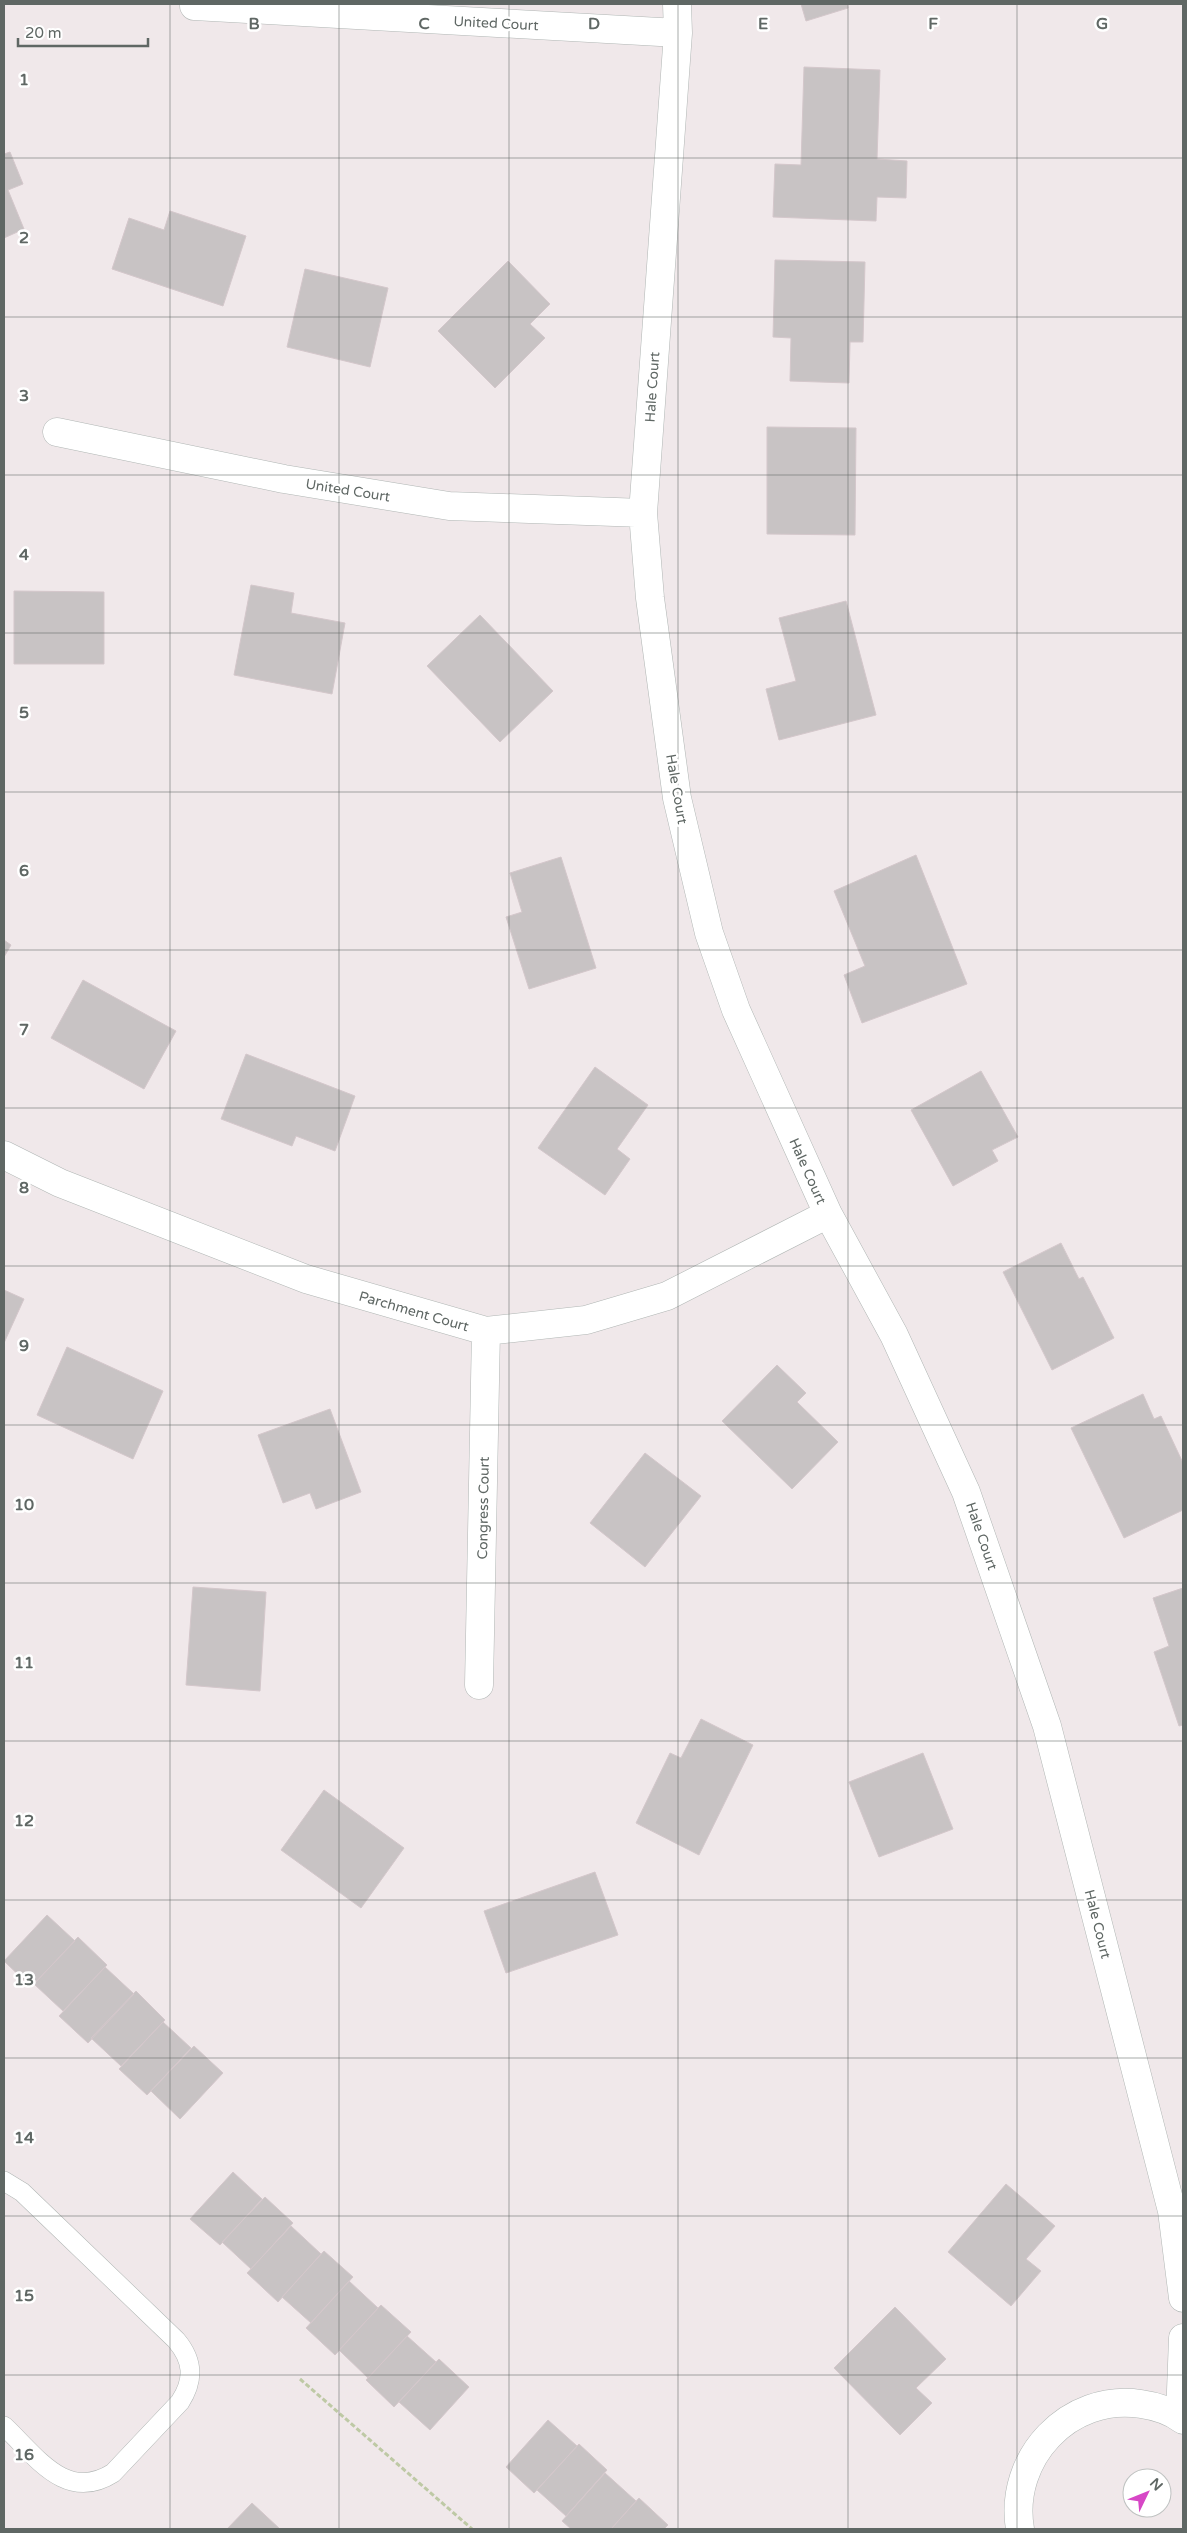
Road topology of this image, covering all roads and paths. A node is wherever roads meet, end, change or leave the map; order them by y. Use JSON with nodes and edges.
{"nodes":[{"id":1,"x":677,"y":4,"type":"edge"},
{"id":2,"x":194,"y":6,"type":"dead end"},
{"id":3,"x":678,"y":33,"type":"junction"},
{"id":4,"x":57,"y":432,"type":"dead end"},
{"id":5,"x":643,"y":513,"type":"junction"},
{"id":6,"x":4,"y":1155,"type":"edge"},
{"id":7,"x":828,"y":1214,"type":"junction"},
{"id":8,"x":486,"y":1332,"type":"junction"},
{"id":9,"x":479,"y":1685,"type":"dead end"},
{"id":10,"x":4,"y":2181,"type":"edge"},
{"id":11,"x":1183,"y":2298,"type":"edge"},
{"id":12,"x":1183,"y":2338,"type":"edge"},
{"id":13,"x":300,"y":2378,"type":"dead end"},
{"id":14,"x":1181,"y":2418,"type":"edge"},
{"id":15,"x":4,"y":2426,"type":"edge"},
{"id":16,"x":472,"y":2529,"type":"edge"},
{"id":17,"x":1020,"y":2529,"type":"edge"}],
"edges":[{"from":1,"to":3,"type":"street","name":"Hale Court"},
{"from":2,"to":3,"type":"street","name":"United Court"},
{"from":3,"to":5,"type":"street","name":"Hale Court"},
{"from":4,"to":5,"type":"street","name":"United Court"},
{"from":5,"to":7,"type":"street","name":"Hale Court"},
{"from":6,"to":8,"type":"street","name":"Parchment Court"},
{"from":7,"to":8,"type":"street","name":"Parchment Court"},
{"from":7,"to":11,"type":"street","name":"Hale Court"},
{"from":8,"to":9,"type":"street","name":"Congress Court"},
{"from":10,"to":15,"type":"lane"},
{"from":12,"to":14,"type":"street"},
{"from":13,"to":16,"type":"path"},
{"from":14,"to":17,"type":"street"}]}
